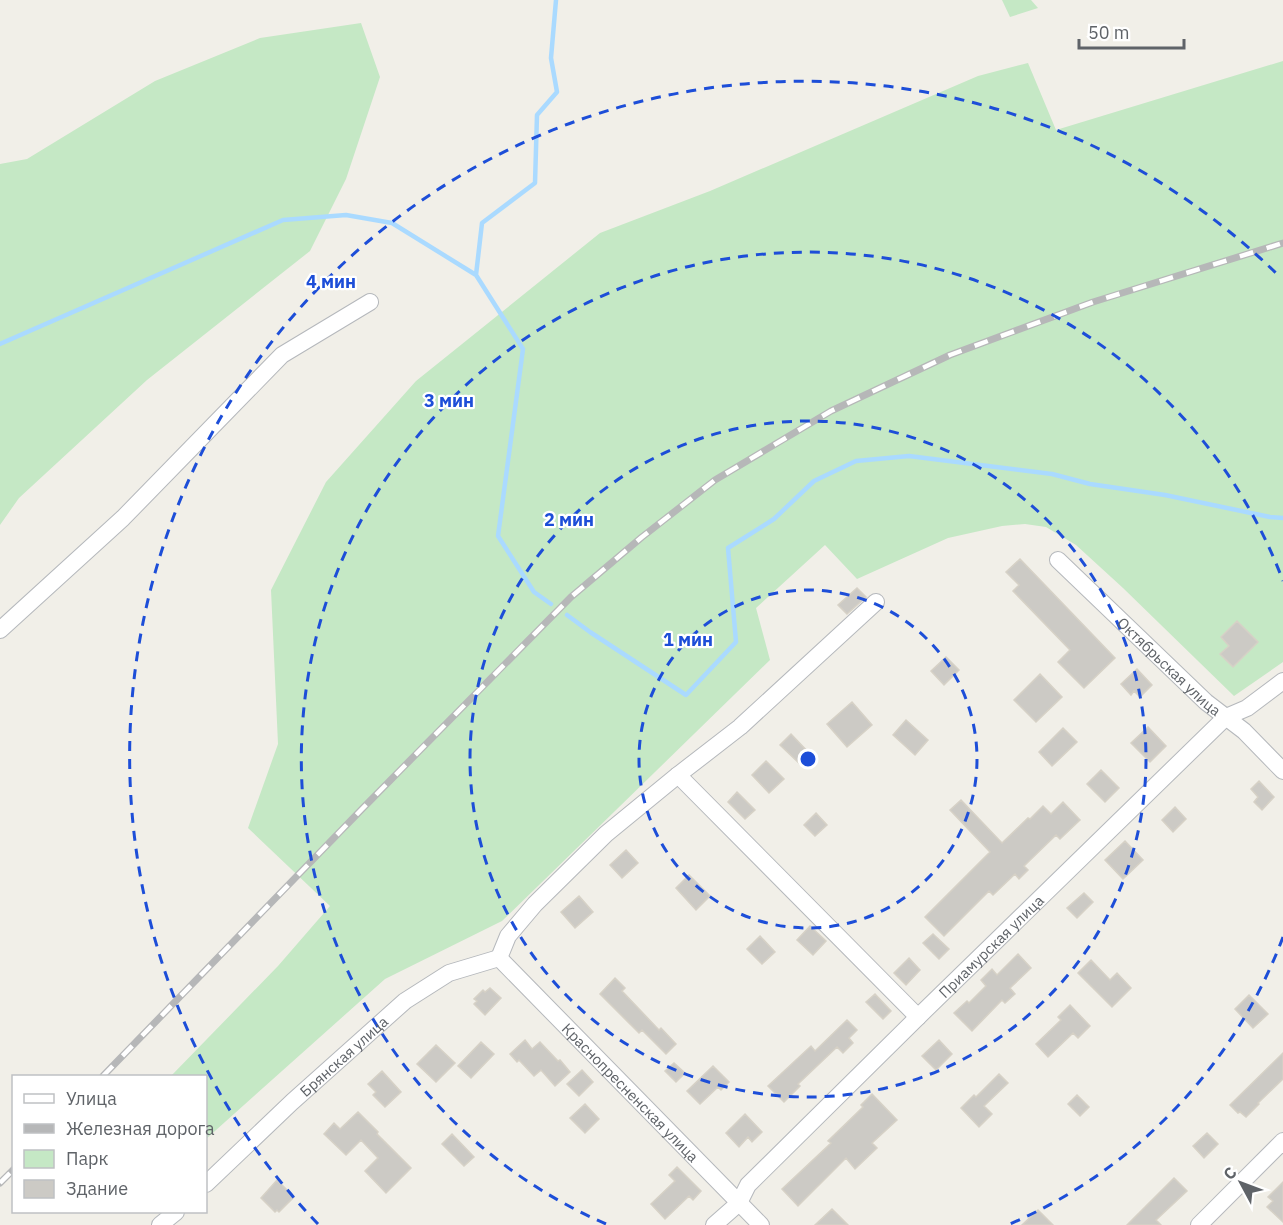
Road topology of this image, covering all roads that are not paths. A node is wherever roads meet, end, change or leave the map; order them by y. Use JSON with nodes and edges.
{"nodes":[{"id":1,"x":370,"y":302,"type":"dead end"},
{"id":2,"x":1058,"y":560,"type":"dead end"},
{"id":3,"x":876,"y":602,"type":"dead end"},
{"id":4,"x":0,"y":630,"type":"edge"},
{"id":5,"x":1283,"y":681,"type":"edge"},
{"id":6,"x":1226,"y":717,"type":"junction"},
{"id":7,"x":1283,"y":771,"type":"edge"},
{"id":8,"x":678,"y":775,"type":"junction"},
{"id":9,"x":499,"y":958,"type":"junction"},
{"id":10,"x":918,"y":1017,"type":"junction"},
{"id":11,"x":1283,"y":1141,"type":"edge"},
{"id":12,"x":207,"y":1183,"type":"edge"},
{"id":13,"x":739,"y":1203,"type":"junction"},
{"id":14,"x":175,"y":1213,"type":"edge"},
{"id":15,"x":160,"y":1225,"type":"edge"},
{"id":16,"x":714,"y":1225,"type":"edge"},
{"id":17,"x":761,"y":1225,"type":"edge"},
{"id":18,"x":1199,"y":1225,"type":"edge"}],
"edges":[{"from":1,"to":4,"type":"street"},
{"from":2,"to":6,"type":"street","name":"Октябрьская улица"},
{"from":3,"to":8,"type":"street"},
{"from":5,"to":6,"type":"street","name":"Приамурская улица"},
{"from":6,"to":7,"type":"street","name":"Октябрьская улица"},
{"from":6,"to":10,"type":"street","name":"Приамурская улица"},
{"from":8,"to":9,"type":"street"},
{"from":8,"to":10,"type":"street"},
{"from":9,"to":12,"type":"street","name":"Брянская улица"},
{"from":9,"to":13,"type":"street","name":"Краснопресненская улица"},
{"from":10,"to":13,"type":"street","name":"Приамурская улица"},
{"from":11,"to":18,"type":"street"},
{"from":13,"to":16,"type":"street","name":"Приамурская улица"},
{"from":13,"to":17,"type":"street","name":"Краснопресненская улица"},
{"from":14,"to":15,"type":"street"}]}
